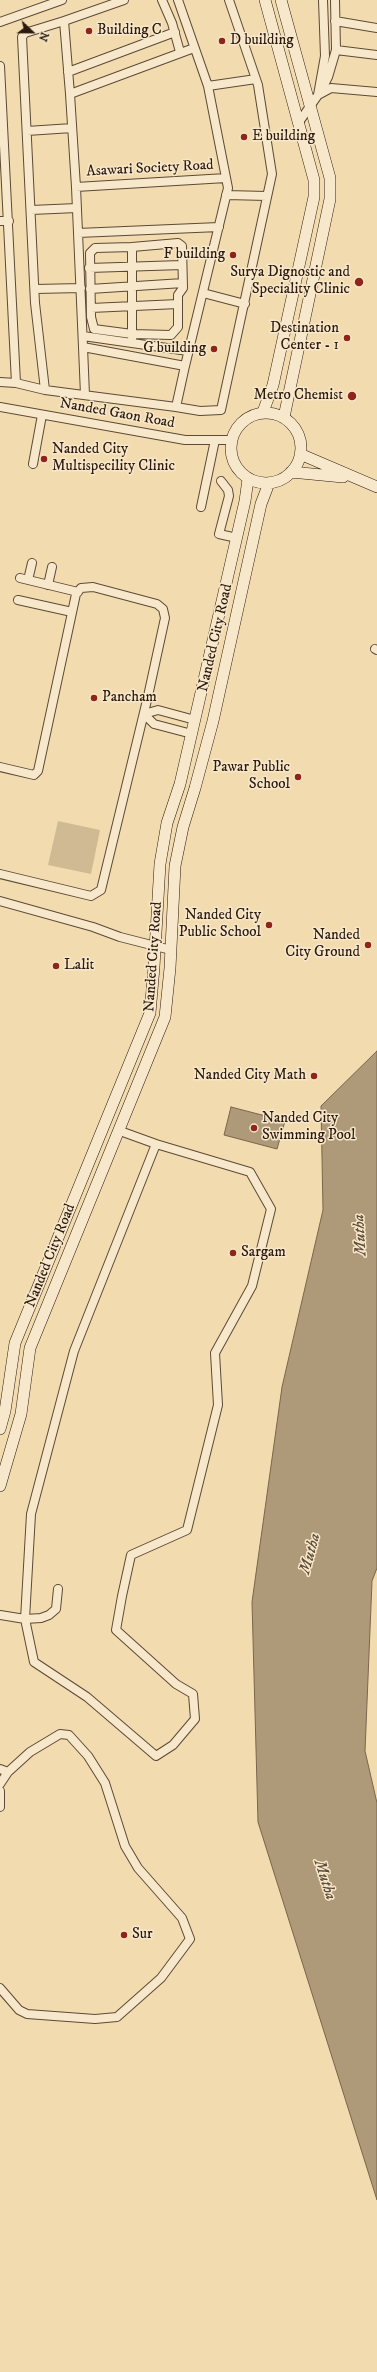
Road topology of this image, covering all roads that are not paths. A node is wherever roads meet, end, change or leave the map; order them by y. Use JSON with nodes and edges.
{"nodes":[{"id":1,"x":62,"y":0,"type":"edge"},
{"id":2,"x":124,"y":0,"type":"edge"},
{"id":3,"x":162,"y":0,"type":"edge"},
{"id":4,"x":178,"y":0,"type":"edge"},
{"id":5,"x":229,"y":0,"type":"edge"},
{"id":6,"x":265,"y":0,"type":"edge"},
{"id":7,"x":281,"y":0,"type":"edge"},
{"id":8,"x":323,"y":0,"type":"edge"},
{"id":9,"x":336,"y":0,"type":"edge"},
{"id":10,"x":64,"y":21,"type":"junction"},
{"id":11,"x":335,"y":21,"type":"junction"},
{"id":12,"x":0,"y":22,"type":"edge"},
{"id":13,"x":377,"y":28,"type":"edge"},
{"id":14,"x":175,"y":32,"type":"junction"},
{"id":15,"x":194,"y":48,"type":"junction"},
{"id":16,"x":336,"y":50,"type":"junction"},
{"id":17,"x":180,"y":52,"type":"junction"},
{"id":18,"x":377,"y":55,"type":"edge"},
{"id":19,"x":0,"y":66,"type":"edge"},
{"id":20,"x":68,"y":72,"type":"junction"},
{"id":21,"x":256,"y":79,"type":"junction"},
{"id":22,"x":208,"y":86,"type":"junction"},
{"id":23,"x":377,"y":92,"type":"edge"},
{"id":24,"x":70,"y":94,"type":"junction"},
{"id":25,"x":318,"y":95,"type":"junction"},
{"id":26,"x":311,"y":108,"type":"junction"},
{"id":27,"x":299,"y":122,"type":"junction"},
{"id":28,"x":72,"y":128,"type":"junction"},
{"id":29,"x":27,"y":131,"type":"junction"},
{"id":30,"x":226,"y":178,"type":"junction"},
{"id":31,"x":76,"y":187,"type":"junction"},
{"id":32,"x":226,"y":195,"type":"junction"},
{"id":33,"x":267,"y":196,"type":"junction"},
{"id":34,"x":77,"y":208,"type":"junction"},
{"id":35,"x":31,"y":210,"type":"junction"},
{"id":36,"x":4,"y":221,"type":"edge"},
{"id":37,"x":219,"y":227,"type":"junction"},
{"id":38,"x":78,"y":232,"type":"junction"},
{"id":39,"x":132,"y":247,"type":"junction"},
{"id":40,"x":182,"y":265,"type":"junction"},
{"id":41,"x":132,"y":266,"type":"junction"},
{"id":42,"x":89,"y":268,"type":"junction"},
{"id":43,"x":183,"y":283,"type":"junction"},
{"id":44,"x":132,"y":286,"type":"junction"},
{"id":45,"x":80,"y":288,"type":"junction"},
{"id":46,"x":35,"y":289,"type":"junction"},
{"id":47,"x":90,"y":289,"type":"junction"},
{"id":48,"x":203,"y":293,"type":"junction"},
{"id":49,"x":178,"y":304,"type":"junction"},
{"id":50,"x":245,"y":304,"type":"junction"},
{"id":51,"x":132,"y":306,"type":"junction"},
{"id":52,"x":91,"y":308,"type":"junction"},
{"id":53,"x":132,"y":334,"type":"junction"},
{"id":54,"x":82,"y":336,"type":"junction"},
{"id":55,"x":132,"y":343,"type":"junction"},
{"id":56,"x":83,"y":347,"type":"junction"},
{"id":57,"x":188,"y":351,"type":"junction"},
{"id":58,"x":185,"y":366,"type":"junction"},
{"id":59,"x":0,"y":382,"type":"edge"},
{"id":60,"x":16,"y":383,"type":"junction"},
{"id":61,"x":45,"y":390,"type":"junction"},
{"id":62,"x":85,"y":395,"type":"junction"},
{"id":63,"x":0,"y":407,"type":"edge"},
{"id":64,"x":176,"y":407,"type":"junction"},
{"id":65,"x":262,"y":412,"type":"junction"},
{"id":66,"x":42,"y":415,"type":"junction"},
{"id":67,"x":284,"y":417,"type":"junction"},
{"id":68,"x":215,"y":440,"type":"junction"},
{"id":69,"x":231,"y":440,"type":"junction"},
{"id":70,"x":300,"y":454,"type":"junction"},
{"id":71,"x":33,"y":464,"type":"dead end"},
{"id":72,"x":291,"y":472,"type":"junction"},
{"id":73,"x":248,"y":479,"type":"junction"},
{"id":74,"x":355,"y":479,"type":"junction"},
{"id":75,"x":221,"y":480,"type":"dead end"},
{"id":76,"x":269,"y":483,"type":"junction"},
{"id":77,"x":377,"y":487,"type":"edge"},
{"id":78,"x":201,"y":507,"type":"dead end"},
{"id":79,"x":237,"y":538,"type":"junction"},
{"id":80,"x":32,"y":563,"type":"dead end"},
{"id":81,"x":52,"y":567,"type":"dead end"},
{"id":82,"x":48,"y":585,"type":"junction"},
{"id":83,"x":78,"y":592,"type":"junction"},
{"id":84,"x":18,"y":600,"type":"dead end"},
{"id":85,"x":72,"y":612,"type":"junction"},
{"id":86,"x":144,"y":714,"type":"junction"},
{"id":87,"x":195,"y":720,"type":"junction"},
{"id":88,"x":192,"y":734,"type":"junction"},
{"id":89,"x":0,"y":767,"type":"edge"},
{"id":90,"x":0,"y":874,"type":"edge"},
{"id":91,"x":0,"y":901,"type":"edge"},
{"id":92,"x":156,"y":947,"type":"junction"},
{"id":93,"x":171,"y":950,"type":"junction"},
{"id":94,"x":120,"y":1131,"type":"junction"},
{"id":95,"x":156,"y":1144,"type":"junction"},
{"id":96,"x":11,"y":1370,"type":"junction"},
{"id":97,"x":27,"y":1370,"type":"junction"},
{"id":98,"x":0,"y":1429,"type":"edge"},
{"id":99,"x":0,"y":1486,"type":"edge"},
{"id":100,"x":58,"y":1589,"type":"dead end"},
{"id":101,"x":0,"y":1615,"type":"edge"},
{"id":102,"x":24,"y":1619,"type":"junction"},
{"id":103,"x":4,"y":1770,"type":"edge"},
{"id":104,"x":0,"y":1784,"type":"edge"},
{"id":105,"x":0,"y":1791,"type":"edge"},
{"id":106,"x":0,"y":1807,"type":"edge"},
{"id":107,"x":0,"y":1988,"type":"edge"}],
"edges":[{"from":1,"to":12,"type":"street"},
{"from":2,"to":10,"type":"street"},
{"from":3,"to":14,"type":"street"},
{"from":4,"to":15,"type":"street","name":"Asawari Society Road"},
{"from":5,"to":21,"type":"street"},
{"from":6,"to":27,"type":"street"},
{"from":7,"to":26,"type":"street"},
{"from":8,"to":25,"type":"street"},
{"from":9,"to":11,"type":"street"},
{"from":10,"to":20,"type":"street","name":"Asawari Society Road"},
{"from":10,"to":29,"type":"street"},
{"from":11,"to":13,"type":"street"},
{"from":11,"to":16,"type":"street"},
{"from":14,"to":17,"type":"street"},
{"from":14,"to":20,"type":"street"},
{"from":15,"to":17,"type":"street"},
{"from":15,"to":22,"type":"street","name":"Asawari Society Road"},
{"from":16,"to":18,"type":"street"},
{"from":16,"to":25,"type":"street"},
{"from":17,"to":24,"type":"street"},
{"from":19,"to":36,"type":"street"},
{"from":20,"to":24,"type":"street","name":"Asawari Society Road"},
{"from":21,"to":22,"type":"street"},
{"from":21,"to":33,"type":"street"},
{"from":22,"to":30,"type":"street","name":"Asawari Society Road"},
{"from":23,"to":25,"type":"street"},
{"from":24,"to":28,"type":"street","name":"Asawari Society Road"},
{"from":25,"to":26,"type":"street"},
{"from":26,"to":27,"type":"street"},
{"from":26,"to":67,"type":"street"},
{"from":27,"to":65,"type":"street"},
{"from":28,"to":29,"type":"street"},
{"from":28,"to":31,"type":"street","name":"Asawari Society Road"},
{"from":29,"to":35,"type":"street"},
{"from":30,"to":31,"type":"street","name":"Asawari Society Road"},
{"from":30,"to":32,"type":"street","name":"Asawari Society Road"},
{"from":31,"to":34,"type":"street","name":"Asawari Society Road"},
{"from":32,"to":33,"type":"street"},
{"from":32,"to":37,"type":"street","name":"Asawari Society Road"},
{"from":33,"to":50,"type":"street"},
{"from":34,"to":35,"type":"street"},
{"from":34,"to":38,"type":"street","name":"Asawari Society Road"},
{"from":35,"to":46,"type":"street"},
{"from":36,"to":60,"type":"street"},
{"from":37,"to":38,"type":"street"},
{"from":37,"to":48,"type":"street","name":"Asawari Society Road"},
{"from":38,"to":45,"type":"street","name":"Asawari Society Road"},
{"from":39,"to":40,"type":"street"},
{"from":39,"to":41,"type":"street"},
{"from":39,"to":42,"type":"street"},
{"from":40,"to":41,"type":"street"},
{"from":40,"to":43,"type":"street"},
{"from":41,"to":42,"type":"street"},
{"from":41,"to":44,"type":"street"},
{"from":42,"to":47,"type":"street"},
{"from":43,"to":44,"type":"street"},
{"from":43,"to":49,"type":"street"},
{"from":44,"to":47,"type":"street"},
{"from":44,"to":51,"type":"street"},
{"from":45,"to":46,"type":"street"},
{"from":45,"to":54,"type":"street","name":"Asawari Society Road"},
{"from":46,"to":61,"type":"street"},
{"from":47,"to":52,"type":"street"},
{"from":48,"to":50,"type":"street"},
{"from":48,"to":57,"type":"street","name":"Asawari Society Road"},
{"from":49,"to":51,"type":"street"},
{"from":49,"to":53,"type":"street"},
{"from":50,"to":64,"type":"street"},
{"from":51,"to":52,"type":"street"},
{"from":51,"to":53,"type":"street"},
{"from":52,"to":53,"type":"street"},
{"from":53,"to":55,"type":"street"},
{"from":54,"to":55,"type":"street"},
{"from":54,"to":56,"type":"street","name":"Asawari Society Road"},
{"from":55,"to":57,"type":"street"},
{"from":56,"to":58,"type":"street"},
{"from":56,"to":62,"type":"street","name":"Asawari Society Road"},
{"from":57,"to":58,"type":"street","name":"Asawari Society Road"},
{"from":58,"to":64,"type":"street","name":"Asawari Society Road"},
{"from":59,"to":60,"type":"street"},
{"from":60,"to":61,"type":"street"},
{"from":61,"to":62,"type":"street"},
{"from":62,"to":64,"type":"street"},
{"from":63,"to":66,"type":"street","name":"Nanded Gaon Road"},
{"from":65,"to":67,"type":"street"},
{"from":65,"to":69,"type":"street"},
{"from":66,"to":68,"type":"street","name":"Nanded Gaon Road"},
{"from":66,"to":71,"type":"street"},
{"from":67,"to":70,"type":"street"},
{"from":68,"to":69,"type":"street","name":"Nanded Gaon Road"},
{"from":68,"to":78,"type":"street"},
{"from":69,"to":73,"type":"street"},
{"from":70,"to":72,"type":"street"},
{"from":70,"to":74,"type":"street"},
{"from":72,"to":74,"type":"street"},
{"from":72,"to":76,"type":"street"},
{"from":73,"to":76,"type":"street"},
{"from":73,"to":79,"type":"street","name":"Nanded City Road"},
{"from":74,"to":77,"type":"street"},
{"from":75,"to":79,"type":"street"},
{"from":76,"to":93,"type":"street","name":"Nanded City Road"},
{"from":79,"to":87,"type":"street","name":"Nanded City Road"},
{"from":80,"to":82,"type":"street"},
{"from":81,"to":82,"type":"street"},
{"from":82,"to":83,"type":"street"},
{"from":83,"to":85,"type":"street"},
{"from":83,"to":86,"type":"street"},
{"from":84,"to":85,"type":"street"},
{"from":85,"to":89,"type":"street"},
{"from":86,"to":87,"type":"street"},
{"from":86,"to":88,"type":"street"},
{"from":86,"to":90,"type":"street"},
{"from":87,"to":88,"type":"street","name":"Nanded City Road"},
{"from":88,"to":92,"type":"street","name":"Nanded City Road"},
{"from":91,"to":92,"type":"street"},
{"from":92,"to":93,"type":"street"},
{"from":92,"to":96,"type":"street","name":"Nanded City Road"},
{"from":93,"to":94,"type":"street","name":"Nanded City Road"},
{"from":94,"to":95,"type":"street"},
{"from":94,"to":97,"type":"street","name":"Nanded City Road"},
{"from":95,"to":102,"type":"street"},
{"from":95,"to":102,"type":"street"},
{"from":96,"to":97,"type":"street"},
{"from":96,"to":98,"type":"street","name":"Nanded City Road"},
{"from":97,"to":99,"type":"street","name":"Nanded City Road"},
{"from":100,"to":102,"type":"street"},
{"from":101,"to":102,"type":"street"},
{"from":103,"to":104,"type":"street"},
{"from":103,"to":107,"type":"street"},
{"from":105,"to":106,"type":"street"}]}
